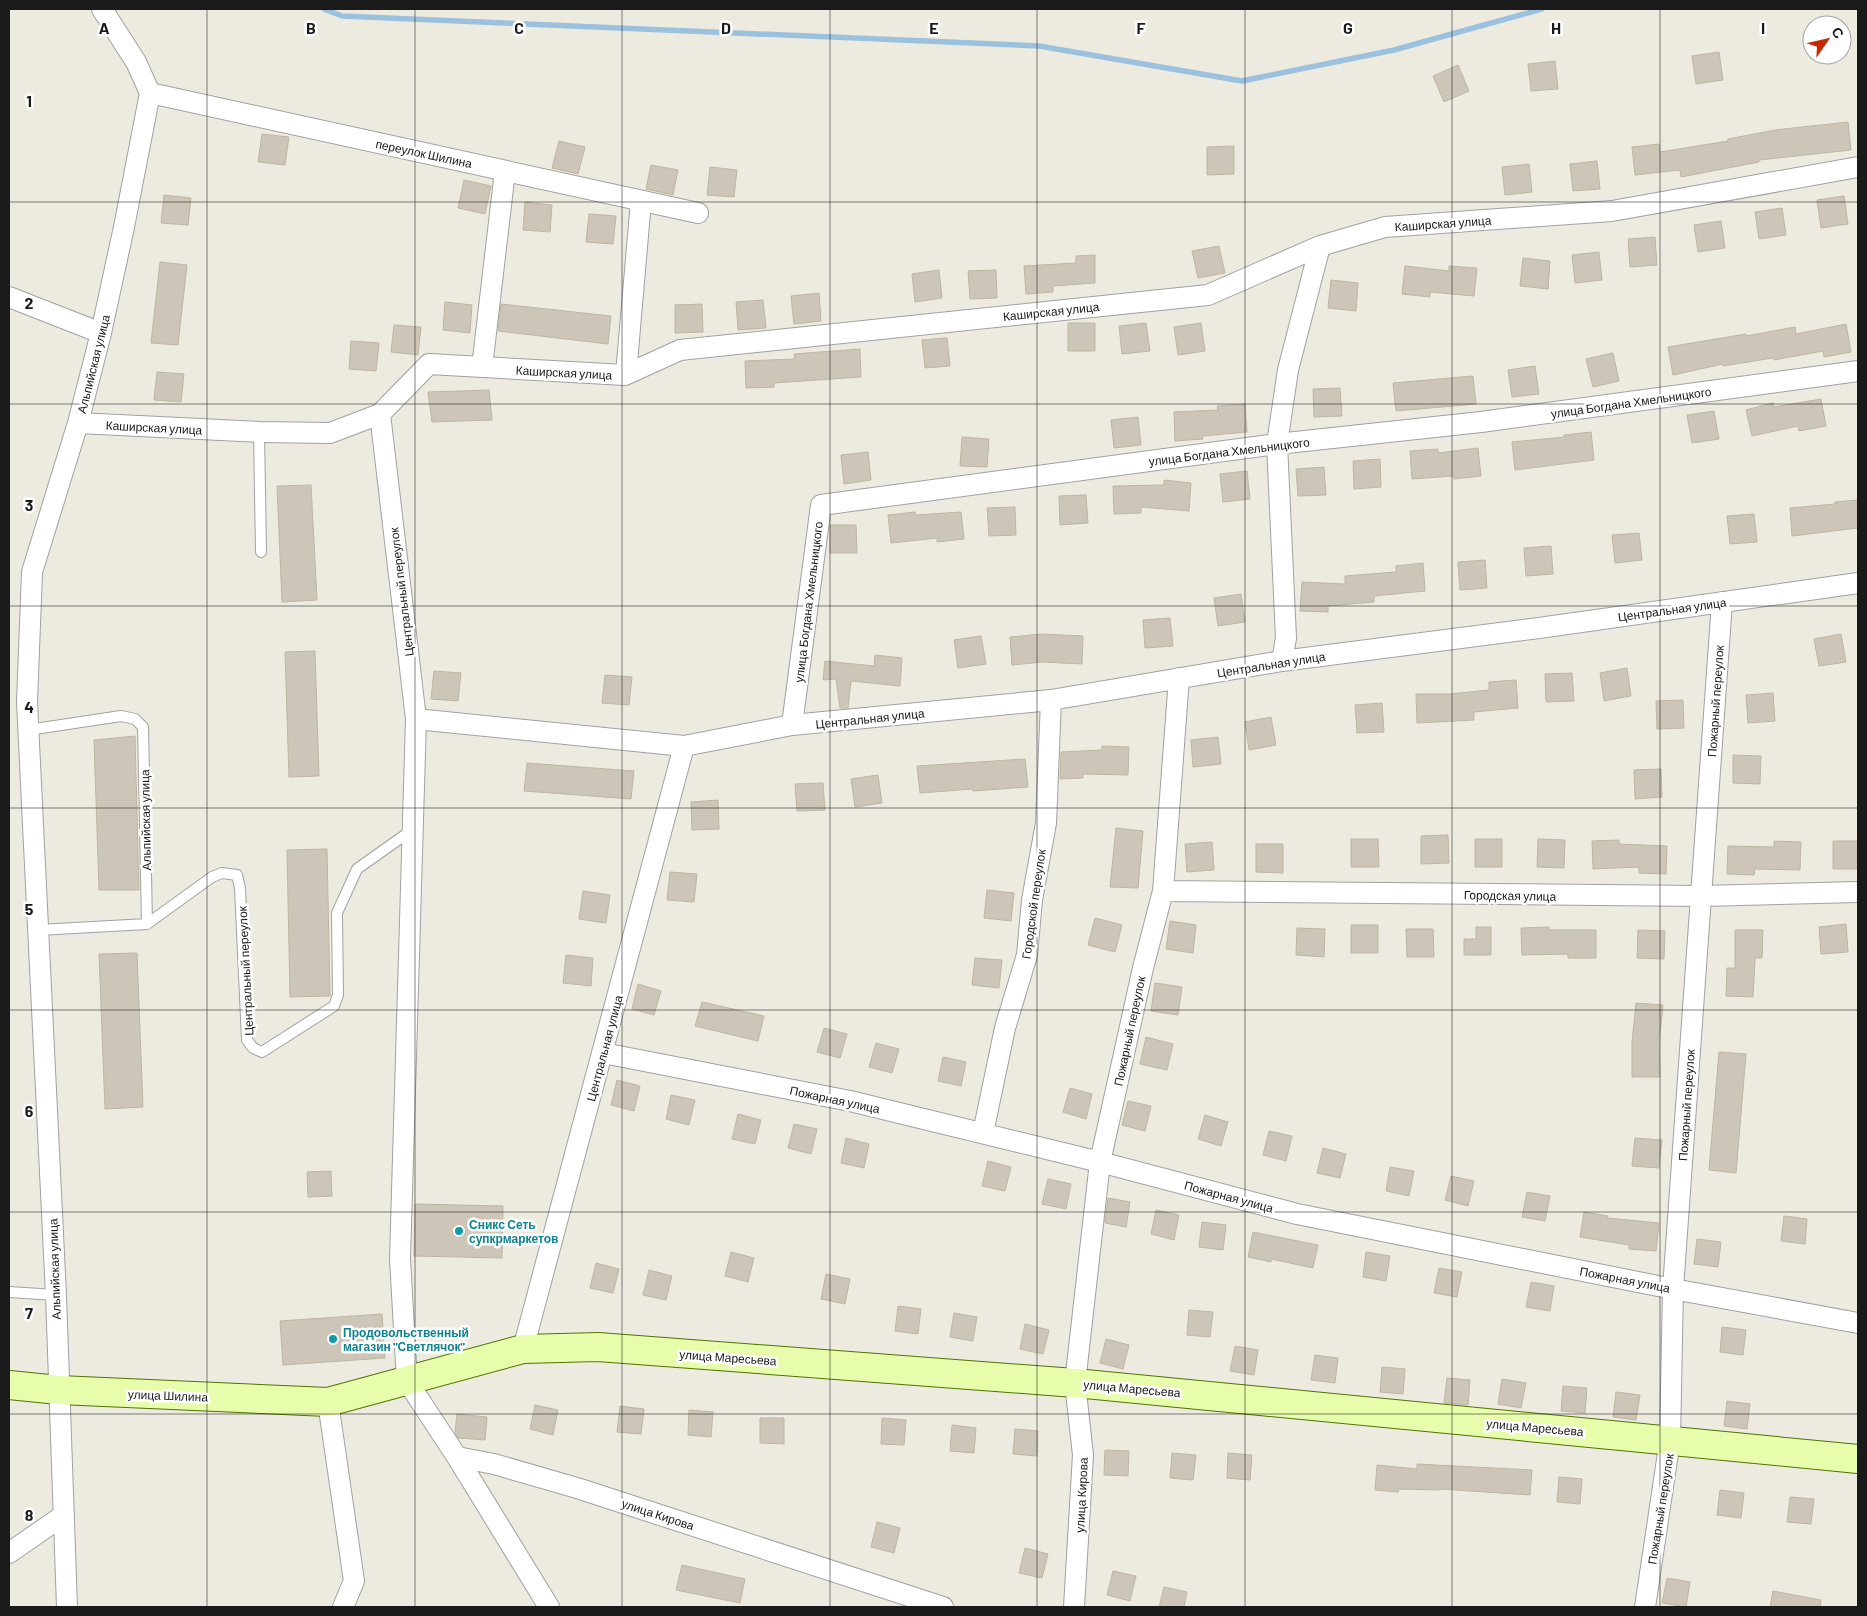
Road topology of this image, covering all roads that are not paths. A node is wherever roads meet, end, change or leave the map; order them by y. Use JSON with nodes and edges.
{"nodes":[{"id":1,"x":102,"y":9,"type":"edge"},
{"id":2,"x":150,"y":93,"type":"junction"},
{"id":3,"x":1858,"y":167,"type":"edge"},
{"id":4,"x":505,"y":171,"type":"junction"},
{"id":5,"x":641,"y":201,"type":"junction"},
{"id":6,"x":698,"y":213,"type":"dead end"},
{"id":7,"x":1320,"y":246,"type":"junction"},
{"id":8,"x":9,"y":297,"type":"edge"},
{"id":9,"x":101,"y":333,"type":"junction"},
{"id":10,"x":482,"y":367,"type":"junction"},
{"id":11,"x":1858,"y":371,"type":"edge"},
{"id":12,"x":626,"y":374,"type":"junction"},
{"id":13,"x":380,"y":414,"type":"junction"},
{"id":14,"x":78,"y":423,"type":"junction"},
{"id":15,"x":259,"y":432,"type":"junction"},
{"id":16,"x":1277,"y":444,"type":"junction"},
{"id":17,"x":261,"y":552,"type":"dead end"},
{"id":18,"x":1858,"y":583,"type":"edge"},
{"id":19,"x":1722,"y":602,"type":"junction"},
{"id":20,"x":1282,"y":661,"type":"junction"},
{"id":21,"x":1179,"y":678,"type":"junction"},
{"id":22,"x":1051,"y":700,"type":"junction"},
{"id":23,"x":416,"y":719,"type":"junction"},
{"id":24,"x":792,"y":726,"type":"junction"},
{"id":25,"x":28,"y":730,"type":"junction"},
{"id":26,"x":684,"y":746,"type":"junction"},
{"id":27,"x":412,"y":830,"type":"junction"},
{"id":28,"x":1162,"y":891,"type":"junction"},
{"id":29,"x":1858,"y":892,"type":"edge"},
{"id":30,"x":1701,"y":896,"type":"junction"},
{"id":31,"x":146,"y":924,"type":"junction"},
{"id":32,"x":38,"y":930,"type":"junction"},
{"id":33,"x":603,"y":1053,"type":"junction"},
{"id":34,"x":983,"y":1133,"type":"junction"},
{"id":35,"x":1100,"y":1162,"type":"junction"},
{"id":36,"x":1673,"y":1289,"type":"junction"},
{"id":37,"x":9,"y":1292,"type":"edge"},
{"id":38,"x":56,"y":1295,"type":"junction"},
{"id":39,"x":1858,"y":1323,"type":"edge"},
{"id":40,"x":524,"y":1349,"type":"junction"},
{"id":41,"x":407,"y":1380,"type":"junction"},
{"id":42,"x":1075,"y":1383,"type":"junction"},
{"id":43,"x":9,"y":1386,"type":"edge"},
{"id":44,"x":58,"y":1390,"type":"junction"},
{"id":45,"x":328,"y":1402,"type":"junction"},
{"id":46,"x":1670,"y":1440,"type":"junction"},
{"id":47,"x":457,"y":1457,"type":"junction"},
{"id":48,"x":1858,"y":1459,"type":"edge"},
{"id":49,"x":64,"y":1515,"type":"junction"},
{"id":50,"x":9,"y":1553,"type":"edge"},
{"id":51,"x":70,"y":1607,"type":"edge"},
{"id":52,"x":343,"y":1607,"type":"edge"},
{"id":53,"x":549,"y":1607,"type":"edge"},
{"id":54,"x":943,"y":1607,"type":"edge"},
{"id":55,"x":1074,"y":1607,"type":"edge"},
{"id":56,"x":1645,"y":1607,"type":"edge"}],
"edges":[{"from":1,"to":2,"type":"street"},
{"from":2,"to":4,"type":"street","name":"переулок Шилина"},
{"from":2,"to":9,"type":"street","name":"Альпийская улица"},
{"from":3,"to":7,"type":"street","name":"Каширская улица"},
{"from":4,"to":5,"type":"street","name":"переулок Шилина"},
{"from":4,"to":10,"type":"street"},
{"from":5,"to":6,"type":"street","name":"переулок Шилина"},
{"from":5,"to":12,"type":"street"},
{"from":7,"to":12,"type":"street","name":"Каширская улица"},
{"from":7,"to":16,"type":"street"},
{"from":8,"to":9,"type":"street"},
{"from":9,"to":14,"type":"street","name":"Альпийская улица"},
{"from":10,"to":12,"type":"street","name":"Каширская улица"},
{"from":10,"to":13,"type":"street","name":"Каширская улица"},
{"from":11,"to":16,"type":"street","name":"улица Богдана Хмельницкого"},
{"from":13,"to":15,"type":"street","name":"Каширская улица"},
{"from":13,"to":23,"type":"street","name":"Центральный переулок"},
{"from":14,"to":15,"type":"street","name":"Каширская улица"},
{"from":14,"to":25,"type":"street","name":"Альпийская улица"},
{"from":15,"to":17,"type":"lane"},
{"from":16,"to":20,"type":"street"},
{"from":16,"to":24,"type":"street","name":"улица Богдана Хмельницкого"},
{"from":18,"to":19,"type":"street","name":"Центральная улица"},
{"from":19,"to":20,"type":"street","name":"Центральная улица"},
{"from":19,"to":30,"type":"street","name":"Пожарный переулок"},
{"from":20,"to":21,"type":"street","name":"Центральная улица"},
{"from":21,"to":22,"type":"street","name":"Центральная улица"},
{"from":21,"to":28,"type":"street","name":"Пожарный переулок"},
{"from":22,"to":24,"type":"street","name":"Центральная улица"},
{"from":22,"to":34,"type":"street","name":"Городской переулок"},
{"from":23,"to":26,"type":"street","name":"Центральная улица"},
{"from":23,"to":27,"type":"street","name":"Центральный переулок"},
{"from":24,"to":26,"type":"street","name":"Центральная улица"},
{"from":25,"to":31,"type":"lane","name":"Альпийская улица"},
{"from":25,"to":32,"type":"street","name":"Альпийская улица"},
{"from":26,"to":33,"type":"street","name":"Центральная улица"},
{"from":27,"to":31,"type":"lane","name":"Центральный переулок"},
{"from":27,"to":41,"type":"street","name":"Центральный переулок"},
{"from":28,"to":30,"type":"street","name":"Городская улица"},
{"from":28,"to":35,"type":"street","name":"Пожарный переулок"},
{"from":29,"to":30,"type":"street","name":"Городская улица"},
{"from":30,"to":36,"type":"street","name":"Пожарный переулок"},
{"from":31,"to":32,"type":"lane"},
{"from":32,"to":38,"type":"street","name":"Альпийская улица"},
{"from":33,"to":34,"type":"street","name":"Пожарная улица"},
{"from":33,"to":40,"type":"street","name":"Центральная улица"},
{"from":34,"to":35,"type":"street","name":"Пожарная улица"},
{"from":35,"to":36,"type":"street","name":"Пожарная улица"},
{"from":35,"to":42,"type":"street","name":"Пожарный переулок"},
{"from":36,"to":39,"type":"street","name":"Пожарная улица"},
{"from":36,"to":46,"type":"street","name":"Пожарный переулок"},
{"from":37,"to":38,"type":"lane"},
{"from":38,"to":44,"type":"street","name":"Альпийская улица"},
{"from":40,"to":41,"type":"street","name":"улица Маресьева"},
{"from":40,"to":42,"type":"street","name":"улица Маресьева"},
{"from":41,"to":45,"type":"street","name":"улица Шилина"},
{"from":41,"to":47,"type":"street"},
{"from":42,"to":46,"type":"street","name":"улица Маресьева"},
{"from":42,"to":55,"type":"street","name":"улица Кирова"},
{"from":43,"to":44,"type":"street","name":"улица Шилина"},
{"from":44,"to":45,"type":"street","name":"улица Шилина"},
{"from":44,"to":49,"type":"street","name":"Альпийская улица"},
{"from":45,"to":52,"type":"street"},
{"from":46,"to":48,"type":"street","name":"улица Маресьева"},
{"from":46,"to":56,"type":"street","name":"Пожарный переулок"},
{"from":47,"to":53,"type":"street"},
{"from":47,"to":54,"type":"street","name":"улица Кирова"},
{"from":49,"to":50,"type":"street"},
{"from":49,"to":51,"type":"street","name":"Альпийская улица"}]}
